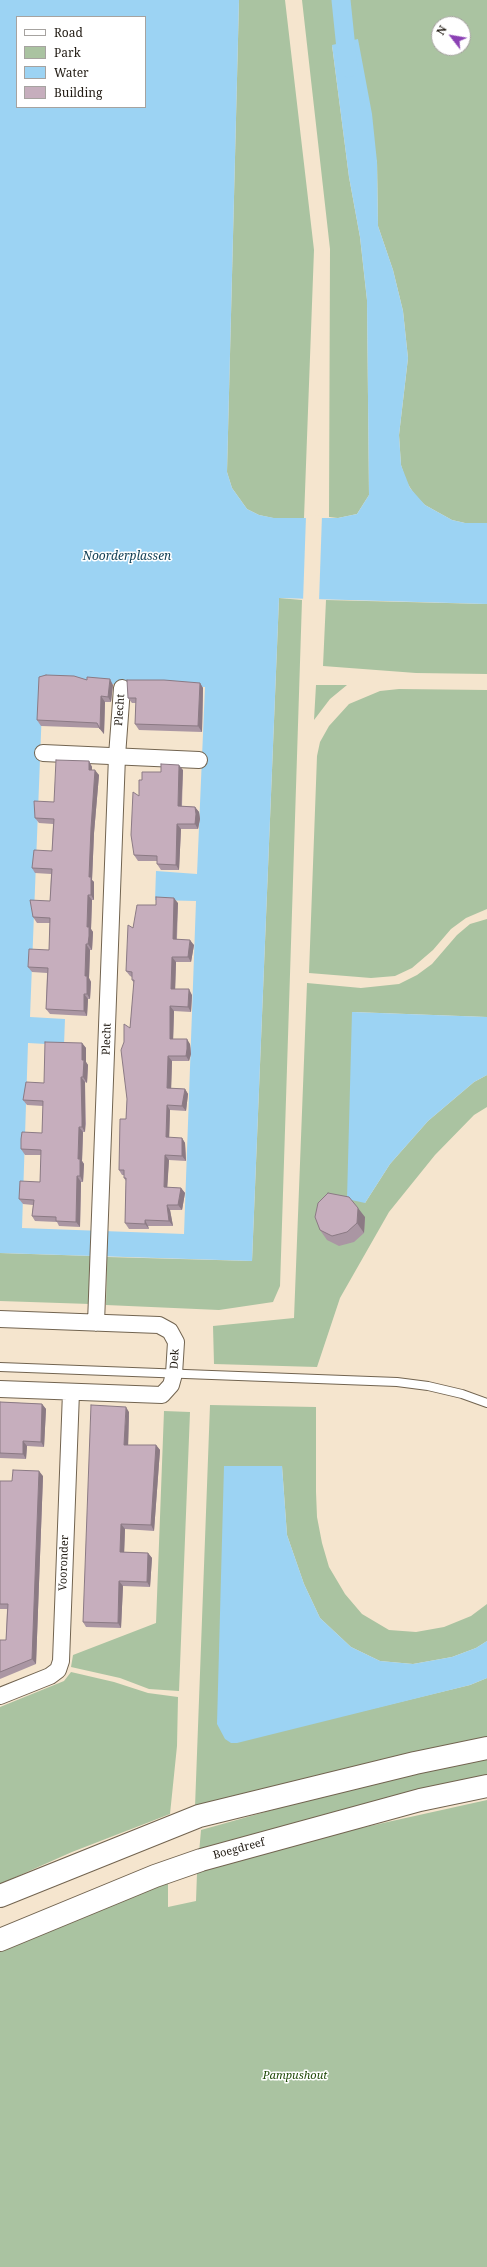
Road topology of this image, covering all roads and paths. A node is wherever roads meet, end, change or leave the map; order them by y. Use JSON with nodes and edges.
{"nodes":[{"id":1,"x":122,"y":688,"type":"dead end"},
{"id":2,"x":44,"y":753,"type":"dead end"},
{"id":3,"x":117,"y":756,"type":"junction"},
{"id":4,"x":199,"y":760,"type":"dead end"},
{"id":5,"x":0,"y":1319,"type":"edge"},
{"id":6,"x":96,"y":1323,"type":"junction"},
{"id":7,"x":0,"y":1367,"type":"edge"},
{"id":8,"x":174,"y":1374,"type":"junction"},
{"id":9,"x":0,"y":1389,"type":"edge"},
{"id":10,"x":71,"y":1392,"type":"junction"},
{"id":11,"x":487,"y":1404,"type":"edge"},
{"id":12,"x":0,"y":1696,"type":"edge"},
{"id":13,"x":487,"y":1748,"type":"edge"},
{"id":14,"x":487,"y":1786,"type":"edge"},
{"id":15,"x":0,"y":1896,"type":"edge"},
{"id":16,"x":0,"y":1940,"type":"edge"}],
"edges":[{"from":1,"to":3,"type":"street","name":"Plecht"},
{"from":2,"to":3,"type":"street"},
{"from":3,"to":4,"type":"street"},
{"from":3,"to":6,"type":"street","name":"Plecht"},
{"from":5,"to":6,"type":"street","name":"Dek"},
{"from":6,"to":8,"type":"street","name":"Dek"},
{"from":7,"to":8,"type":"lane"},
{"from":8,"to":10,"type":"street","name":"Dek"},
{"from":8,"to":11,"type":"lane"},
{"from":9,"to":10,"type":"street","name":"Dek"},
{"from":10,"to":12,"type":"street","name":"Vooronder"},
{"from":13,"to":15,"type":"street"},
{"from":14,"to":16,"type":"street","name":"Boegdreef"}]}
